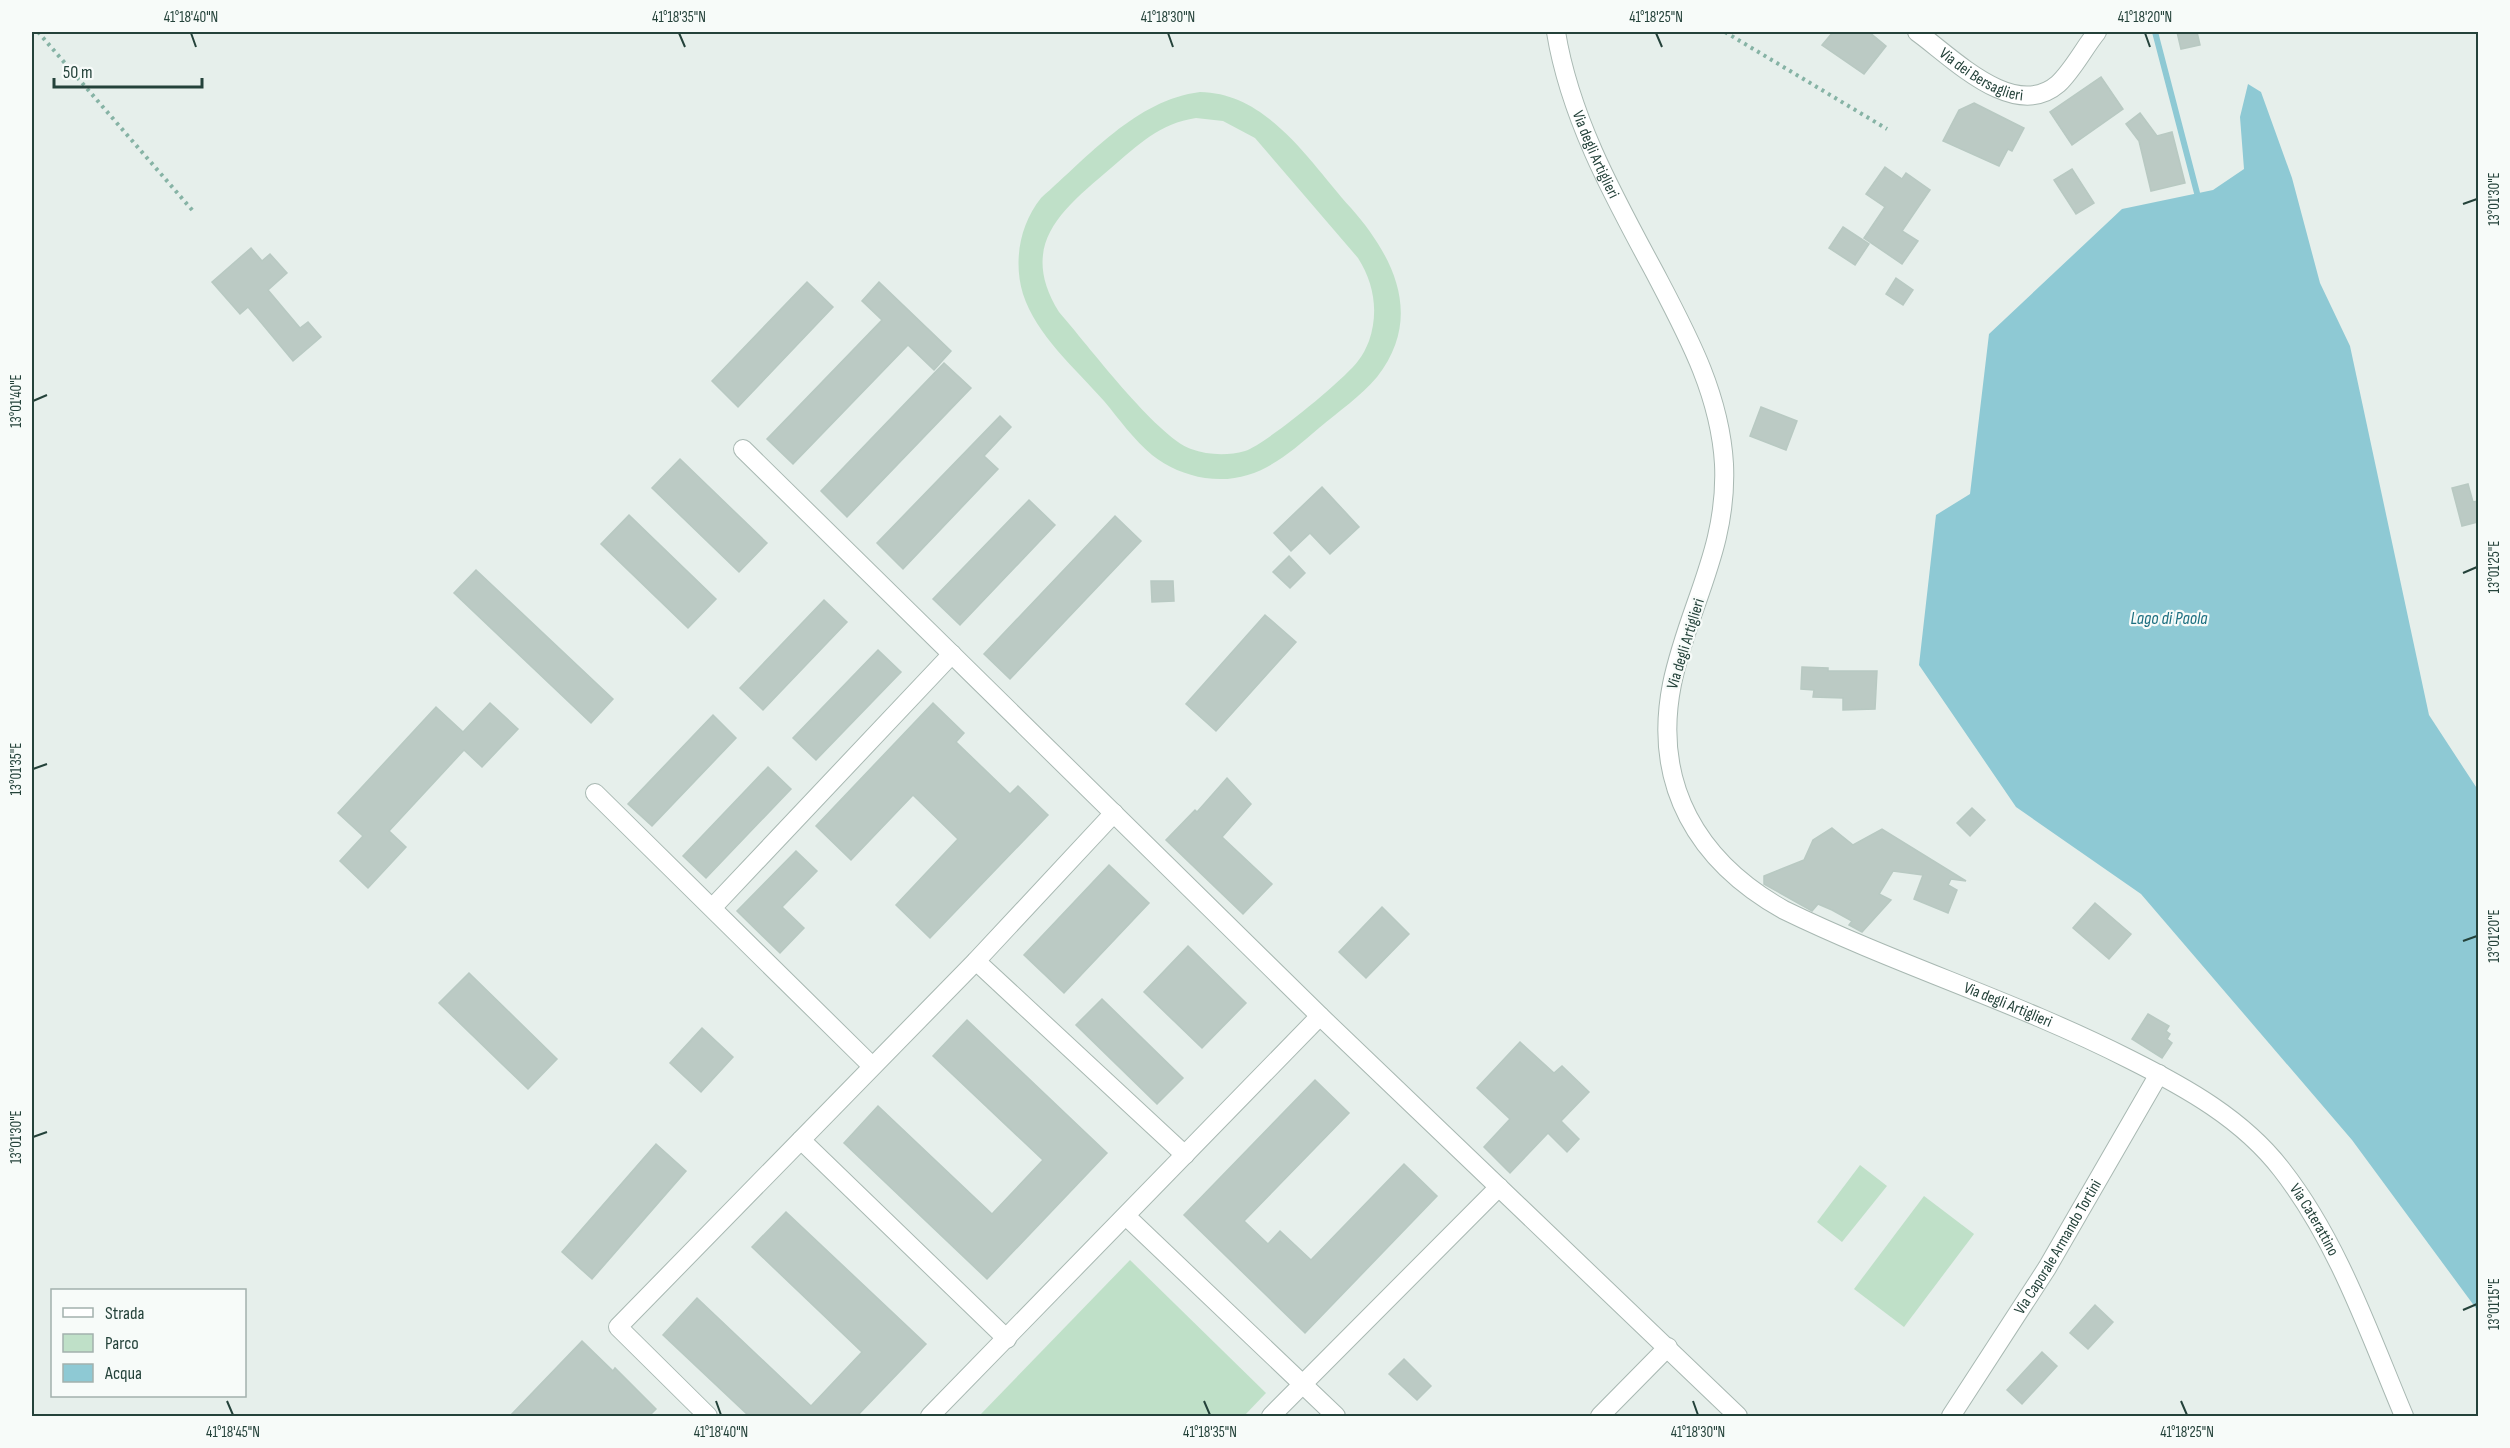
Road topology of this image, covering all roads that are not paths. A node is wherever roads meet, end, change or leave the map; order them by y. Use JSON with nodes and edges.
{"nodes":[{"id":1,"x":1556,"y":32,"type":"edge"},
{"id":2,"x":1917,"y":32,"type":"edge"},
{"id":3,"x":2097,"y":32,"type":"edge"},
{"id":4,"x":743,"y":449,"type":"dead end"},
{"id":5,"x":952,"y":654,"type":"junction"},
{"id":6,"x":595,"y":793,"type":"dead end"},
{"id":7,"x":1114,"y":813,"type":"junction"},
{"id":8,"x":713,"y":908,"type":"junction"},
{"id":9,"x":976,"y":961,"type":"junction"},
{"id":10,"x":1320,"y":1016,"type":"junction"},
{"id":11,"x":872,"y":1066,"type":"junction"},
{"id":12,"x":2159,"y":1074,"type":"junction"},
{"id":13,"x":801,"y":1140,"type":"junction"},
{"id":14,"x":1185,"y":1155,"type":"junction"},
{"id":15,"x":1499,"y":1187,"type":"junction"},
{"id":16,"x":1126,"y":1216,"type":"junction"},
{"id":17,"x":1006,"y":1339,"type":"junction"},
{"id":18,"x":1668,"y":1347,"type":"junction"},
{"id":19,"x":1302,"y":1384,"type":"junction"},
{"id":20,"x":708,"y":1416,"type":"edge"},
{"id":21,"x":930,"y":1416,"type":"edge"},
{"id":22,"x":1271,"y":1416,"type":"edge"},
{"id":23,"x":1336,"y":1416,"type":"edge"},
{"id":24,"x":1600,"y":1416,"type":"edge"},
{"id":25,"x":1738,"y":1416,"type":"edge"},
{"id":26,"x":1951,"y":1416,"type":"edge"},
{"id":27,"x":2404,"y":1416,"type":"edge"}],
"edges":[{"from":1,"to":12,"type":"street","name":"Via degli Artiglieri"},
{"from":2,"to":3,"type":"street","name":"Via dei Bersaglieri"},
{"from":4,"to":5,"type":"street"},
{"from":5,"to":7,"type":"street"},
{"from":5,"to":8,"type":"street"},
{"from":6,"to":8,"type":"street"},
{"from":7,"to":9,"type":"street"},
{"from":7,"to":10,"type":"street"},
{"from":8,"to":11,"type":"street"},
{"from":9,"to":11,"type":"street"},
{"from":9,"to":14,"type":"street"},
{"from":10,"to":14,"type":"street"},
{"from":10,"to":15,"type":"street"},
{"from":11,"to":13,"type":"street"},
{"from":12,"to":26,"type":"street","name":"Via Caporale Armando Tortini"},
{"from":12,"to":27,"type":"street","name":"Via Caterattino"},
{"from":13,"to":17,"type":"street"},
{"from":13,"to":20,"type":"street"},
{"from":14,"to":16,"type":"street"},
{"from":15,"to":18,"type":"street"},
{"from":15,"to":19,"type":"street"},
{"from":16,"to":17,"type":"street"},
{"from":16,"to":19,"type":"street"},
{"from":17,"to":21,"type":"street"},
{"from":18,"to":24,"type":"street"},
{"from":18,"to":25,"type":"street"},
{"from":19,"to":22,"type":"street"},
{"from":19,"to":23,"type":"street"}]}
